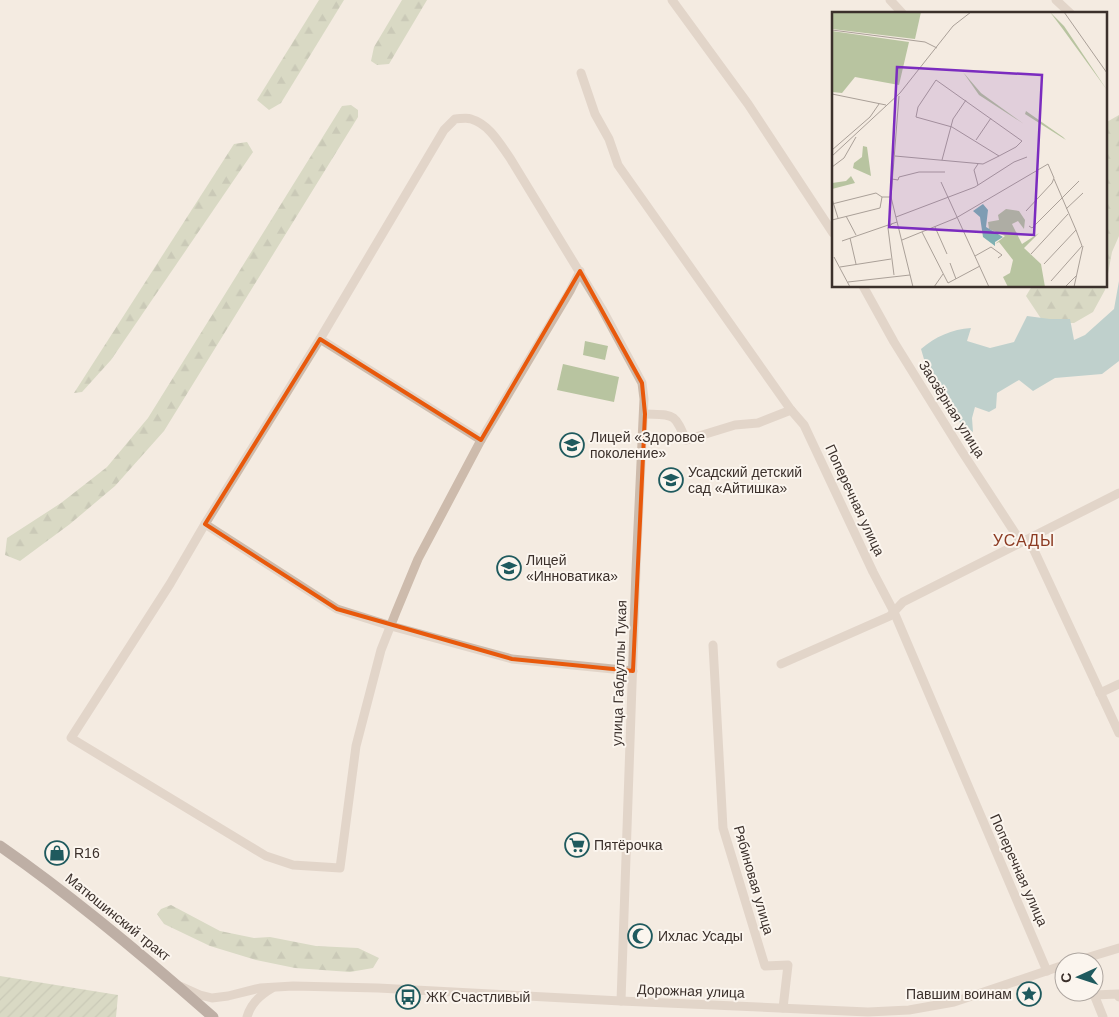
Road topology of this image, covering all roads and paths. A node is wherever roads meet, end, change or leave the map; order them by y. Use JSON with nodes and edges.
{"nodes":[{"id":1,"x":672,"y":0,"type":"edge"},
{"id":2,"x":890,"y":0,"type":"edge"},
{"id":3,"x":1056,"y":0,"type":"edge"},
{"id":4,"x":902,"y":12,"type":"edge"},
{"id":5,"x":1069,"y":12,"type":"edge"},
{"id":6,"x":581,"y":73,"type":"dead end"},
{"id":7,"x":832,"y":231,"type":"edge"},
{"id":8,"x":580,"y":271,"type":"junction"},
{"id":9,"x":864,"y":288,"type":"edge"},
{"id":10,"x":320,"y":339,"type":"junction"},
{"id":11,"x":791,"y":410,"type":"junction"},
{"id":12,"x":645,"y":414,"type":"junction"},
{"id":13,"x":481,"y":440,"type":"junction"},
{"id":14,"x":1119,"y":493,"type":"edge"},
{"id":15,"x":205,"y":524,"type":"junction"},
{"id":16,"x":1024,"y":541,"type":"junction"},
{"id":17,"x":894,"y":612,"type":"junction"},
{"id":18,"x":391,"y":626,"type":"junction"},
{"id":19,"x":712,"y":645,"type":"dead end"},
{"id":20,"x":781,"y":664,"type":"dead end"},
{"id":21,"x":633,"y":671,"type":"junction"},
{"id":22,"x":1119,"y":684,"type":"edge"},
{"id":23,"x":1100,"y":693,"type":"junction"},
{"id":24,"x":1119,"y":734,"type":"edge"},
{"id":25,"x":0,"y":846,"type":"edge"},
{"id":26,"x":1119,"y":948,"type":"edge"},
{"id":27,"x":1104,"y":953,"type":"edge"},
{"id":28,"x":1054,"y":969,"type":"edge"},
{"id":29,"x":1047,"y":971,"type":"junction"},
{"id":30,"x":175,"y":983,"type":"junction"},
{"id":31,"x":273,"y":987,"type":"junction"},
{"id":32,"x":1104,"y":994,"type":"edge"},
{"id":33,"x":1119,"y":998,"type":"edge"},
{"id":34,"x":621,"y":1001,"type":"junction"},
{"id":35,"x":1097,"y":1002,"type":"edge"},
{"id":36,"x":783,"y":1008,"type":"junction"},
{"id":37,"x":909,"y":1014,"type":"edge"},
{"id":38,"x":213,"y":1017,"type":"edge"},
{"id":39,"x":247,"y":1017,"type":"edge"},
{"id":40,"x":1103,"y":1017,"type":"edge"}],
"edges":[{"from":1,"to":7,"type":"street"},
{"from":2,"to":4,"type":"street"},
{"from":3,"to":5,"type":"street"},
{"from":6,"to":11,"type":"street","name":"Поперечная улица"},
{"from":8,"to":10,"type":"street","name":"улица Габдуллы Тукая"},
{"from":8,"to":12,"type":"street","name":"улица Габдуллы Тукая"},
{"from":8,"to":13,"type":"street"},
{"from":9,"to":16,"type":"street","name":"Заозёрная улица"},
{"from":10,"to":13,"type":"street"},
{"from":10,"to":15,"type":"street"},
{"from":11,"to":12,"type":"street"},
{"from":11,"to":17,"type":"street","name":"Поперечная улица"},
{"from":12,"to":21,"type":"street","name":"улица Габдуллы Тукая"},
{"from":13,"to":18,"type":"street"},
{"from":14,"to":16,"type":"street"},
{"from":15,"to":18,"type":"street"},
{"from":15,"to":18,"type":"street"},
{"from":16,"to":17,"type":"street"},
{"from":16,"to":23,"type":"street","name":"Заозёрная улица"},
{"from":17,"to":20,"type":"street"},
{"from":17,"to":29,"type":"street","name":"Поперечная улица"},
{"from":18,"to":21,"type":"street"},
{"from":19,"to":36,"type":"street","name":"Рябиновая улица"},
{"from":21,"to":34,"type":"street","name":"улица Габдуллы Тукая"},
{"from":22,"to":23,"type":"street"},
{"from":23,"to":24,"type":"street","name":"Заозёрная улица"},
{"from":25,"to":30,"type":"main road","name":"Матюшинский тракт"},
{"from":26,"to":27,"type":"street"},
{"from":28,"to":29,"type":"street","name":"Дорожная улица"},
{"from":29,"to":37,"type":"street","name":"Дорожная улица"},
{"from":30,"to":31,"type":"street","name":"Дорожная улица"},
{"from":30,"to":38,"type":"main road","name":"Матюшинский тракт"},
{"from":31,"to":34,"type":"street","name":"Дорожная улица"},
{"from":31,"to":39,"type":"street"},
{"from":32,"to":33,"type":"street"},
{"from":34,"to":36,"type":"street","name":"Дорожная улица"},
{"from":35,"to":40,"type":"street"},
{"from":36,"to":37,"type":"street","name":"Дорожная улица"}]}
